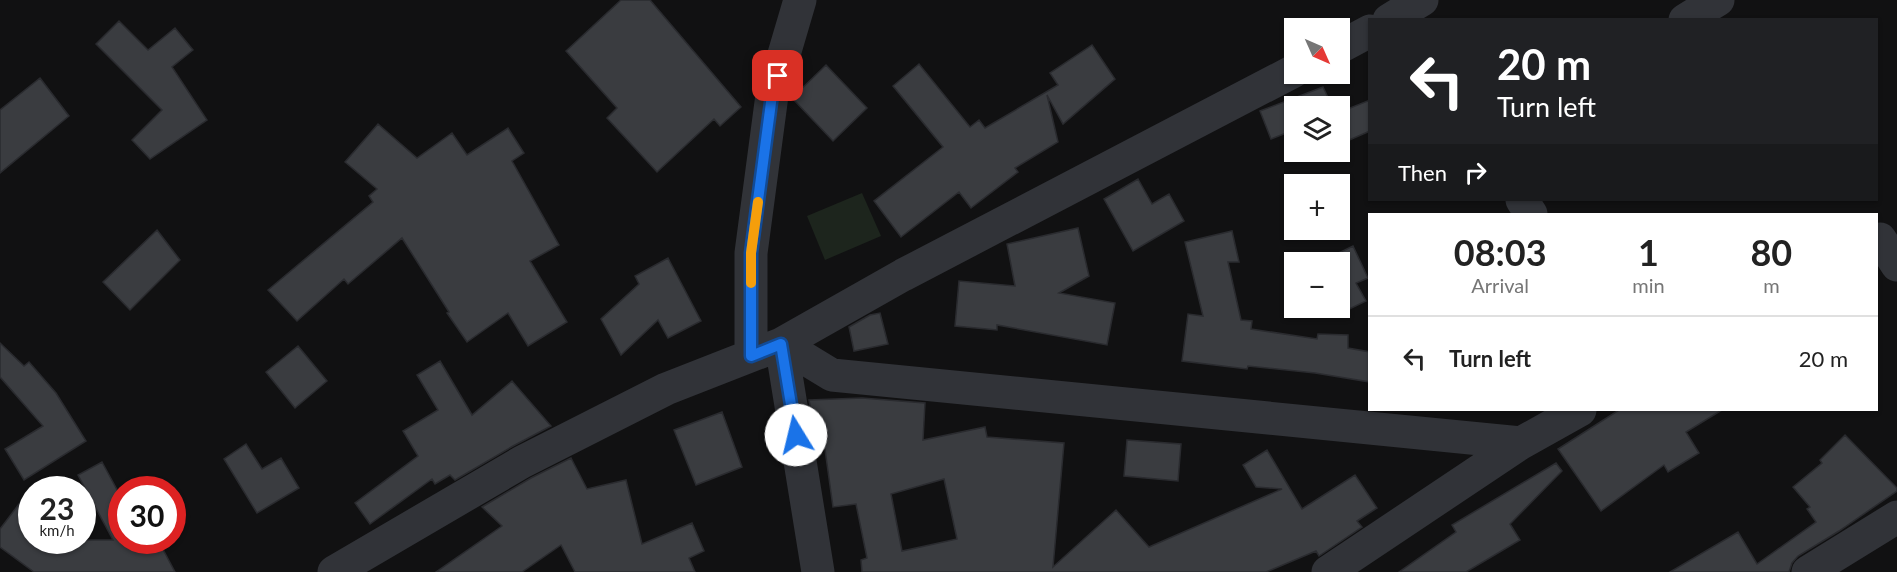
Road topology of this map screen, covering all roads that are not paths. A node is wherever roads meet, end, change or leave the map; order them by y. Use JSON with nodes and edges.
{"nodes":[{"id":1,"x":800,"y":0,"type":"edge"},
{"id":2,"x":1422,"y":0,"type":"edge"},
{"id":3,"x":1718,"y":0,"type":"edge"},
{"id":4,"x":1392,"y":18,"type":"edge"},
{"id":5,"x":1688,"y":18,"type":"edge"},
{"id":6,"x":1368,"y":32,"type":"edge"},
{"id":7,"x":1350,"y":42,"type":"edge"},
{"id":8,"x":1284,"y":75,"type":"edge"},
{"id":9,"x":781,"y":344,"type":"junction"},
{"id":10,"x":751,"y":356,"type":"junction"},
{"id":11,"x":1578,"y":411,"type":"edge"},
{"id":12,"x":1521,"y":443,"type":"junction"},
{"id":13,"x":1897,"y":517,"type":"edge"},
{"id":14,"x":334,"y":572,"type":"edge"},
{"id":15,"x":818,"y":572,"type":"edge"},
{"id":16,"x":1328,"y":572,"type":"edge"},
{"id":17,"x":1808,"y":572,"type":"edge"}],
"edges":[{"from":1,"to":10,"type":"street"},
{"from":2,"to":4,"type":"street"},
{"from":3,"to":5,"type":"street"},
{"from":6,"to":7,"type":"street"},
{"from":8,"to":9,"type":"street"},
{"from":9,"to":10,"type":"street"},
{"from":9,"to":12,"type":"street"},
{"from":9,"to":15,"type":"street"},
{"from":10,"to":14,"type":"street"},
{"from":11,"to":12,"type":"street"},
{"from":12,"to":16,"type":"street"},
{"from":13,"to":17,"type":"street"}]}
